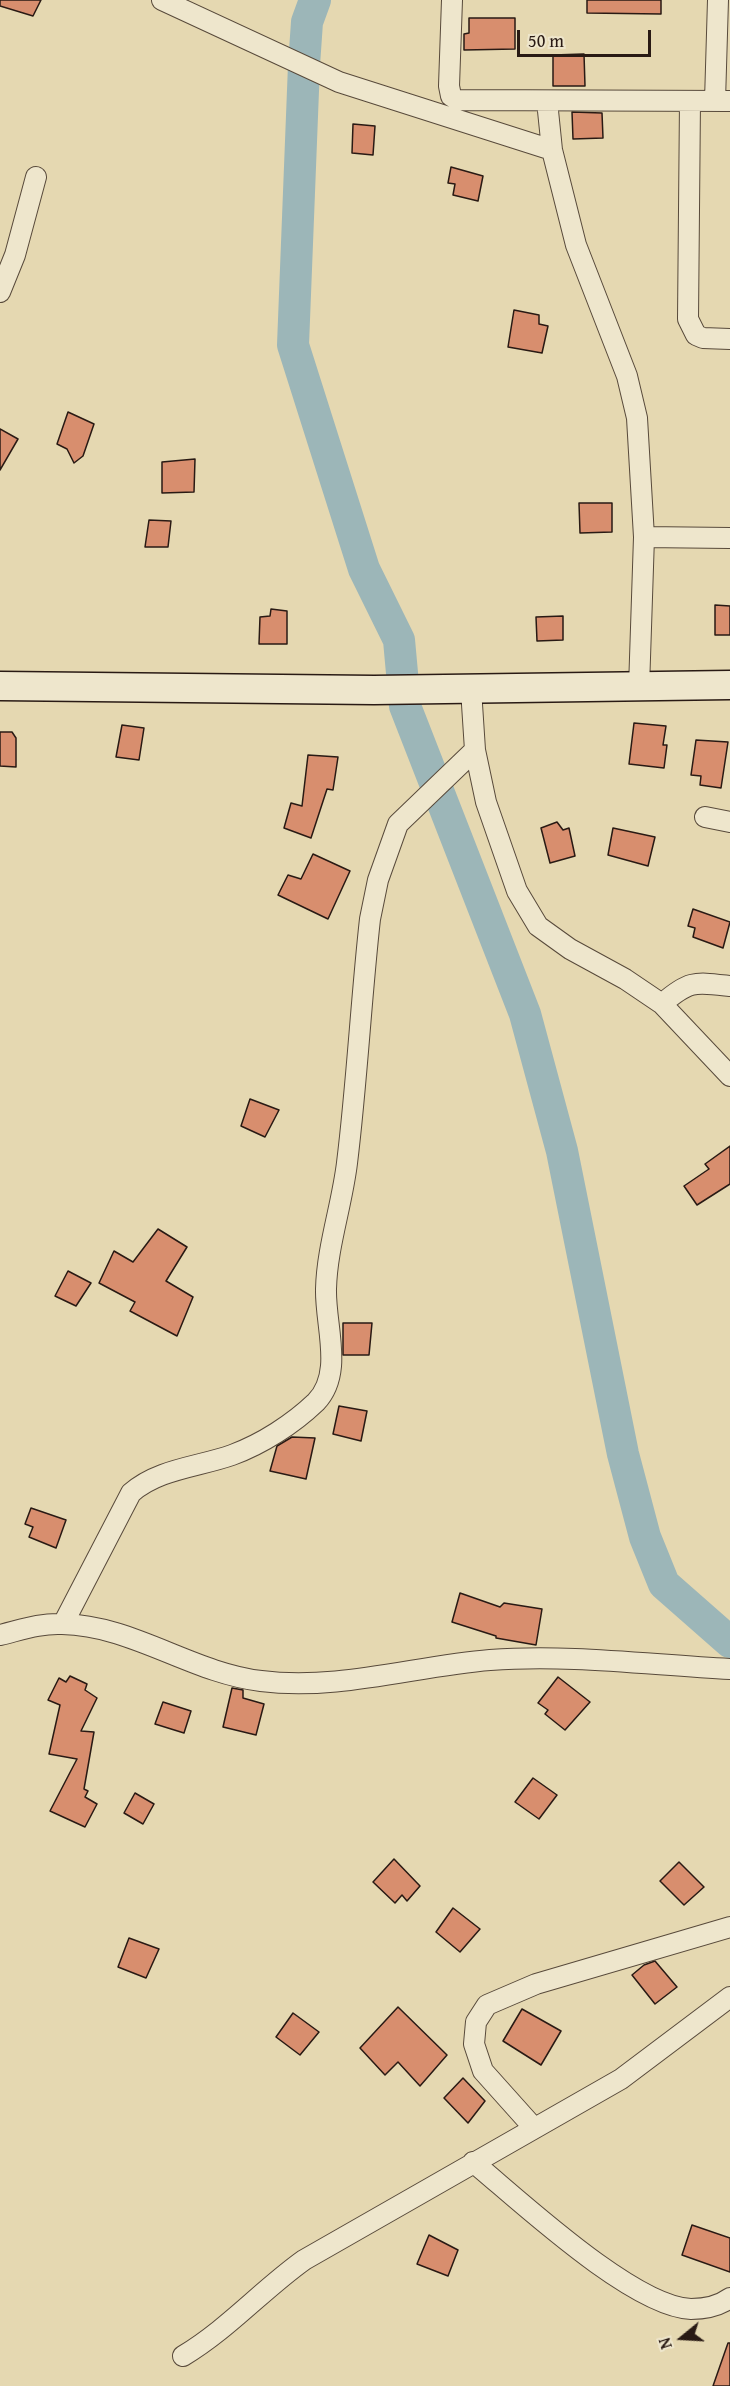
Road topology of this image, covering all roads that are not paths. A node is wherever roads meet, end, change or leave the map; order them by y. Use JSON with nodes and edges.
{"nodes":[{"id":1,"x":162,"y":0,"type":"edge"},
{"id":2,"x":453,"y":0,"type":"edge"},
{"id":3,"x":718,"y":0,"type":"edge"},
{"id":4,"x":547,"y":101,"type":"junction"},
{"id":5,"x":690,"y":101,"type":"junction"},
{"id":6,"x":723,"y":101,"type":"edge"},
{"id":7,"x":552,"y":150,"type":"junction"},
{"id":8,"x":36,"y":177,"type":"dead end"},
{"id":9,"x":0,"y":292,"type":"edge"},
{"id":10,"x":730,"y":339,"type":"edge"},
{"id":11,"x":644,"y":537,"type":"junction"},
{"id":12,"x":730,"y":538,"type":"edge"},
{"id":13,"x":0,"y":686,"type":"edge"},
{"id":14,"x":728,"y":686,"type":"edge"},
{"id":15,"x":639,"y":688,"type":"junction"},
{"id":16,"x":471,"y":689,"type":"junction"},
{"id":17,"x":475,"y":750,"type":"junction"},
{"id":18,"x":705,"y":817,"type":"dead end"},
{"id":19,"x":730,"y":822,"type":"edge"},
{"id":20,"x":730,"y":986,"type":"edge"},
{"id":21,"x":662,"y":1004,"type":"junction"},
{"id":22,"x":730,"y":1076,"type":"edge"},
{"id":23,"x":63,"y":1624,"type":"junction"},
{"id":24,"x":0,"y":1635,"type":"edge"},
{"id":25,"x":730,"y":1669,"type":"edge"},
{"id":26,"x":730,"y":1927,"type":"edge"},
{"id":27,"x":730,"y":1997,"type":"edge"},
{"id":28,"x":534,"y":2128,"type":"junction"},
{"id":29,"x":473,"y":2162,"type":"junction"},
{"id":30,"x":730,"y":2298,"type":"edge"},
{"id":31,"x":183,"y":2356,"type":"dead end"}],
"edges":[{"from":1,"to":7,"type":"street"},
{"from":2,"to":4,"type":"street"},
{"from":3,"to":6,"type":"street"},
{"from":4,"to":5,"type":"street"},
{"from":4,"to":7,"type":"street"},
{"from":5,"to":6,"type":"street"},
{"from":5,"to":10,"type":"street"},
{"from":7,"to":11,"type":"street"},
{"from":8,"to":9,"type":"street"},
{"from":11,"to":12,"type":"street"},
{"from":11,"to":15,"type":"street"},
{"from":13,"to":16,"type":"main road"},
{"from":14,"to":15,"type":"main road"},
{"from":15,"to":16,"type":"main road"},
{"from":16,"to":17,"type":"street"},
{"from":17,"to":21,"type":"street"},
{"from":17,"to":23,"type":"street"},
{"from":18,"to":19,"type":"street"},
{"from":20,"to":21,"type":"street"},
{"from":21,"to":22,"type":"street"},
{"from":23,"to":24,"type":"street"},
{"from":23,"to":25,"type":"street"},
{"from":26,"to":28,"type":"street"},
{"from":27,"to":28,"type":"street"},
{"from":28,"to":29,"type":"street"},
{"from":29,"to":30,"type":"street"},
{"from":29,"to":31,"type":"street"}]}
